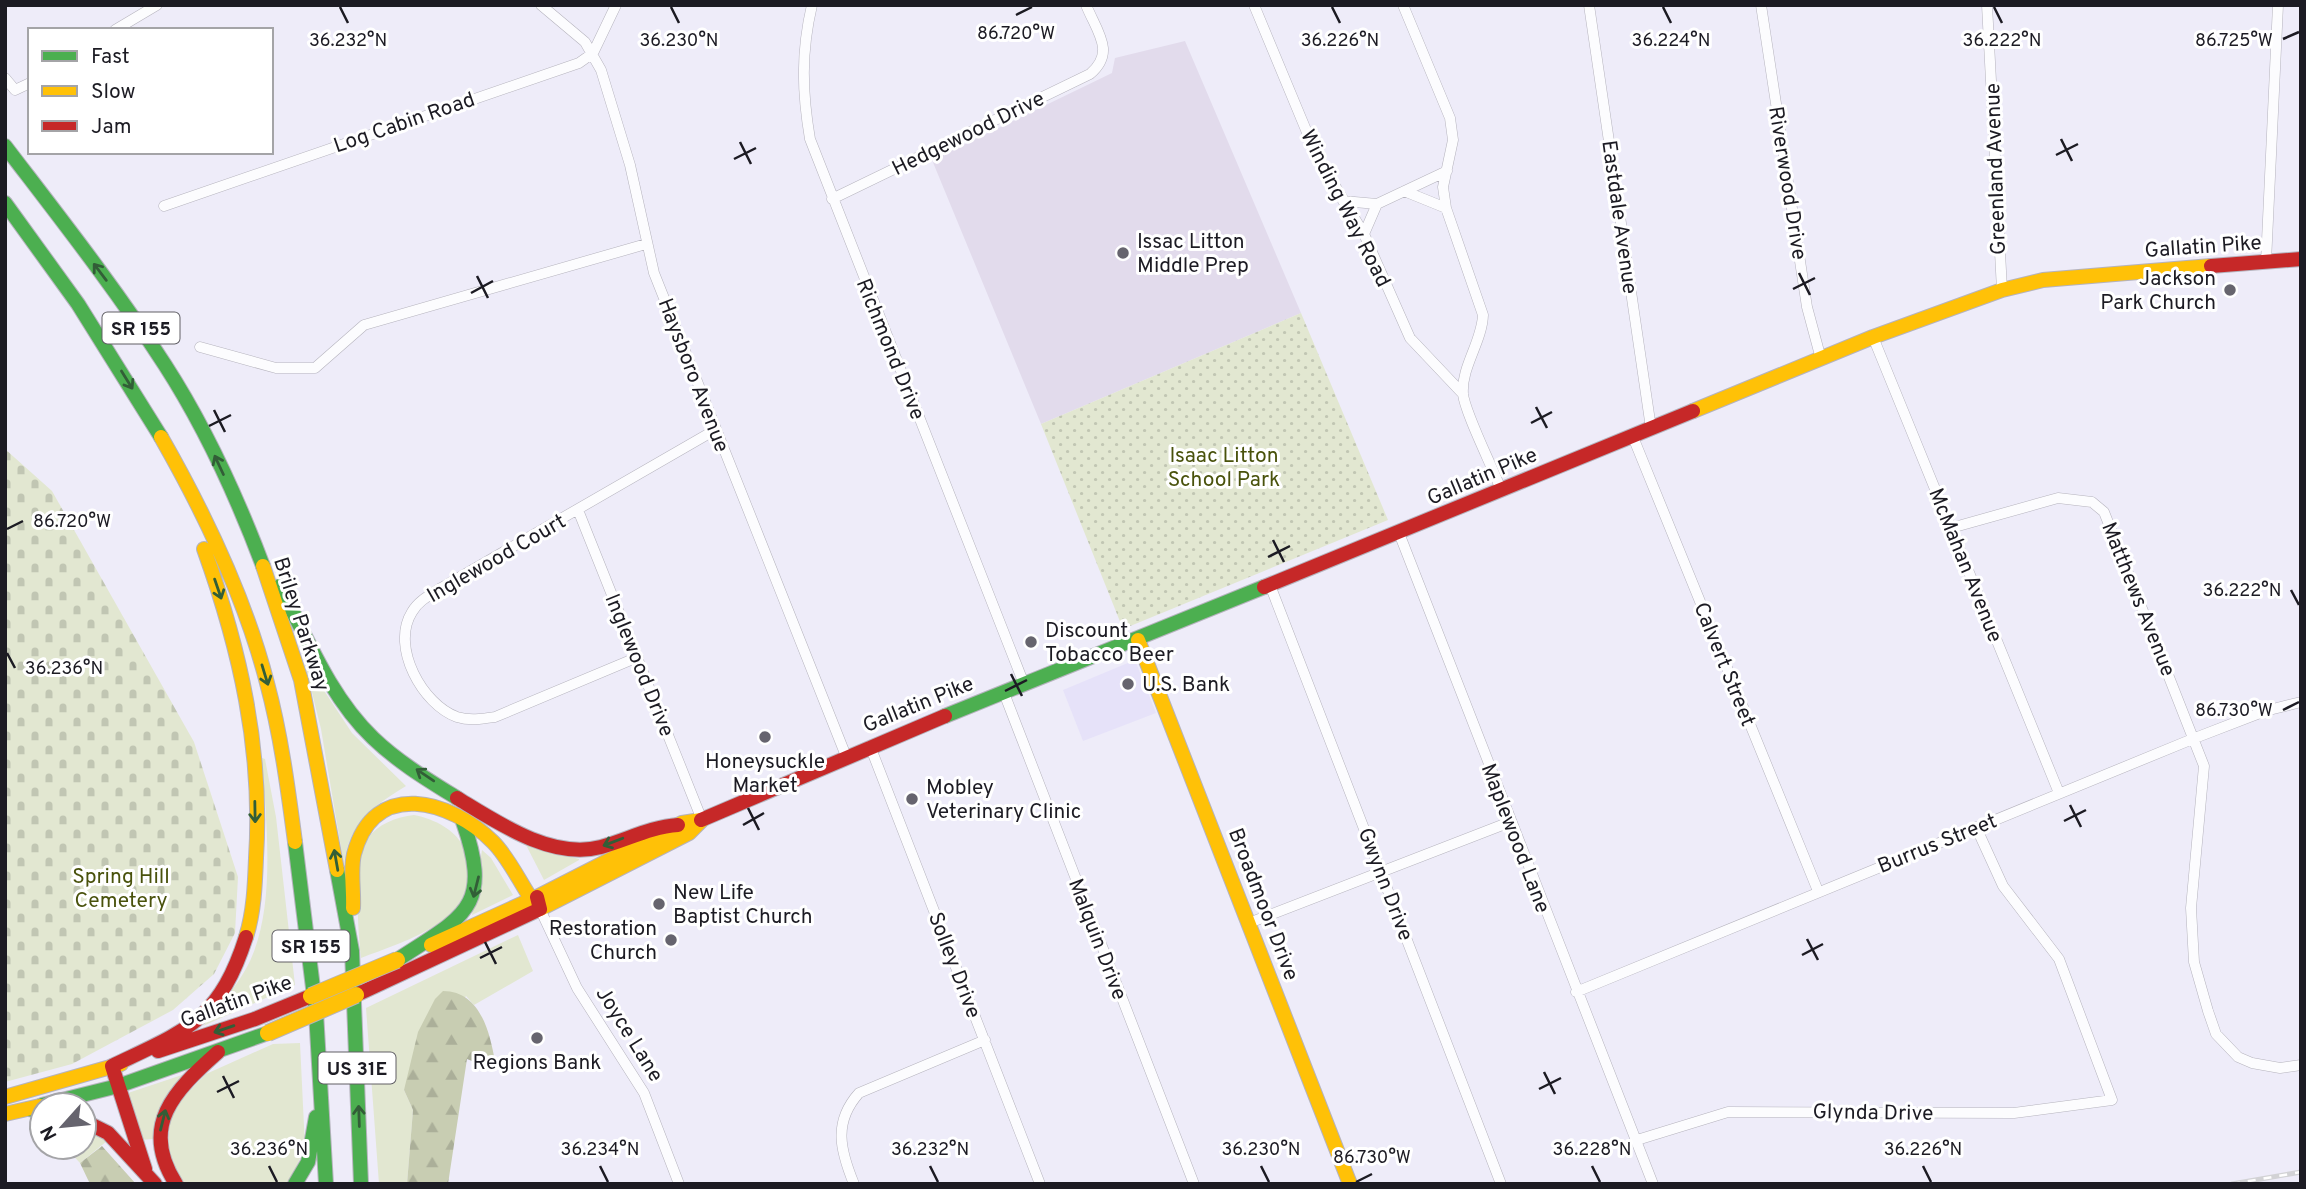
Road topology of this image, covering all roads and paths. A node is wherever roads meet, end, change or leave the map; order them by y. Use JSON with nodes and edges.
{"nodes":[{"id":1,"x":157,"y":5,"type":"edge"},
{"id":2,"x":541,"y":5,"type":"edge"},
{"id":3,"x":616,"y":5,"type":"edge"},
{"id":4,"x":812,"y":5,"type":"edge"},
{"id":5,"x":1086,"y":5,"type":"edge"},
{"id":6,"x":1254,"y":5,"type":"edge"},
{"id":7,"x":1403,"y":5,"type":"edge"},
{"id":8,"x":1589,"y":5,"type":"edge"},
{"id":9,"x":1761,"y":5,"type":"edge"},
{"id":10,"x":1987,"y":5,"type":"edge"},
{"id":11,"x":2278,"y":5,"type":"edge"},
{"id":12,"x":118,"y":28,"type":"edge"},
{"id":13,"x":593,"y":53,"type":"junction"},
{"id":14,"x":5,"y":78,"type":"edge"},
{"id":15,"x":28,"y":84,"type":"edge"},
{"id":16,"x":5,"y":146,"type":"edge"},
{"id":17,"x":1447,"y":170,"type":"junction"},
{"id":18,"x":1404,"y":191,"type":"junction"},
{"id":19,"x":832,"y":199,"type":"junction"},
{"id":20,"x":1343,"y":201,"type":"junction"},
{"id":21,"x":5,"y":203,"type":"edge"},
{"id":22,"x":1377,"y":204,"type":"junction"},
{"id":23,"x":164,"y":206,"type":"dead end"},
{"id":24,"x":1446,"y":208,"type":"junction"},
{"id":25,"x":1364,"y":234,"type":"junction"},
{"id":26,"x":646,"y":244,"type":"junction"},
{"id":27,"x":2301,"y":259,"type":"edge"},
{"id":28,"x":2266,"y":262,"type":"junction"},
{"id":29,"x":2002,"y":290,"type":"junction"},
{"id":30,"x":1873,"y":337,"type":"junction"},
{"id":31,"x":200,"y":347,"type":"dead end"},
{"id":32,"x":1821,"y":359,"type":"junction"},
{"id":33,"x":1463,"y":394,"type":"junction"},
{"id":34,"x":1651,"y":428,"type":"junction"},
{"id":35,"x":715,"y":430,"type":"junction"},
{"id":36,"x":161,"y":433,"type":"junction"},
{"id":37,"x":1633,"y":436,"type":"junction"},
{"id":38,"x":1502,"y":490,"type":"junction"},
{"id":39,"x":578,"y":510,"type":"junction"},
{"id":40,"x":248,"y":527,"type":"junction"},
{"id":41,"x":1951,"y":528,"type":"junction"},
{"id":42,"x":1399,"y":534,"type":"junction"},
{"id":43,"x":1270,"y":585,"type":"junction"},
{"id":44,"x":1138,"y":640,"type":"junction"},
{"id":45,"x":638,"y":657,"type":"junction"},
{"id":46,"x":1024,"y":684,"type":"junction"},
{"id":47,"x":1004,"y":693,"type":"junction"},
{"id":48,"x":2301,"y":702,"type":"edge"},
{"id":49,"x":2195,"y":738,"type":"junction"},
{"id":50,"x":870,"y":746,"type":"junction"},
{"id":51,"x":846,"y":756,"type":"junction"},
{"id":52,"x":2059,"y":793,"type":"junction"},
{"id":53,"x":482,"y":813,"type":"junction"},
{"id":54,"x":702,"y":820,"type":"junction"},
{"id":55,"x":463,"y":822,"type":"junction"},
{"id":56,"x":1510,"y":822,"type":"junction"},
{"id":57,"x":678,"y":825,"type":"junction"},
{"id":58,"x":1976,"y":827,"type":"junction"},
{"id":59,"x":1381,"y":871,"type":"junction"},
{"id":60,"x":1818,"y":891,"type":"junction"},
{"id":61,"x":536,"y":902,"type":"junction"},
{"id":62,"x":1249,"y":923,"type":"junction"},
{"id":63,"x":352,"y":951,"type":"junction"},
{"id":64,"x":400,"y":968,"type":"junction"},
{"id":65,"x":1577,"y":992,"type":"junction"},
{"id":66,"x":985,"y":1040,"type":"junction"},
{"id":67,"x":218,"y":1052,"type":"junction"},
{"id":68,"x":2301,"y":1065,"type":"edge"},
{"id":69,"x":112,"y":1066,"type":"junction"},
{"id":70,"x":118,"y":1086,"type":"junction"},
{"id":71,"x":324,"y":1089,"type":"junction"},
{"id":72,"x":98,"y":1091,"type":"edge"},
{"id":73,"x":5,"y":1097,"type":"edge"},
{"id":74,"x":28,"y":1109,"type":"edge"},
{"id":75,"x":5,"y":1114,"type":"edge"},
{"id":76,"x":98,"y":1128,"type":"edge"},
{"id":77,"x":1637,"y":1140,"type":"junction"},
{"id":78,"x":145,"y":1169,"type":"junction"},
{"id":79,"x":155,"y":1184,"type":"edge"},
{"id":80,"x":176,"y":1184,"type":"edge"},
{"id":81,"x":295,"y":1184,"type":"edge"},
{"id":82,"x":326,"y":1184,"type":"edge"},
{"id":83,"x":361,"y":1184,"type":"edge"},
{"id":84,"x":679,"y":1184,"type":"edge"},
{"id":85,"x":854,"y":1184,"type":"edge"},
{"id":86,"x":1040,"y":1184,"type":"edge"},
{"id":87,"x":1194,"y":1184,"type":"edge"},
{"id":88,"x":1350,"y":1184,"type":"edge"},
{"id":89,"x":1501,"y":1184,"type":"edge"},
{"id":90,"x":1653,"y":1184,"type":"edge"}],
"edges":[{"from":1,"to":12,"type":"street"},
{"from":2,"to":13,"type":"street","name":"Haysboro Avenue"},
{"from":3,"to":13,"type":"street"},
{"from":4,"to":19,"type":"street","name":"Richmond Drive"},
{"from":5,"to":19,"type":"street","name":"Hedgewood Drive"},
{"from":6,"to":20,"type":"street","name":"Winding Way Road"},
{"from":7,"to":17,"type":"street"},
{"from":8,"to":34,"type":"street","name":"Eastdale Avenue"},
{"from":9,"to":32,"type":"street","name":"Riverwood Drive"},
{"from":10,"to":29,"type":"street","name":"Greenland Avenue"},
{"from":11,"to":28,"type":"street"},
{"from":13,"to":23,"type":"street","name":"Log Cabin Road"},
{"from":13,"to":26,"type":"street","name":"Haysboro Avenue"},
{"from":14,"to":15,"type":"street"},
{"from":40,"to":16,"type":"main road","name":"Briley Parkway","number":"SR 155","one_way":true},
{"from":17,"to":18,"type":"street"},
{"from":17,"to":24,"type":"street"},
{"from":18,"to":22,"type":"street"},
{"from":18,"to":24,"type":"street"},
{"from":19,"to":46,"type":"street","name":"Richmond Drive"},
{"from":20,"to":22,"type":"street"},
{"from":20,"to":25,"type":"street","name":"Winding Way Road"},
{"from":21,"to":36,"type":"main road","number":"SR 155","one_way":true},
{"from":22,"to":25,"type":"street"},
{"from":24,"to":33,"type":"street"},
{"from":25,"to":33,"type":"street","name":"Winding Way Road"},
{"from":26,"to":31,"type":"street"},
{"from":26,"to":35,"type":"street","name":"Haysboro Avenue"},
{"from":27,"to":28,"type":"main road","name":"Gallatin Pike"},
{"from":28,"to":29,"type":"main road","name":"Gallatin Pike"},
{"from":29,"to":30,"type":"main road","name":"Gallatin Pike"},
{"from":30,"to":32,"type":"main road","name":"Gallatin Pike"},
{"from":30,"to":41,"type":"street","name":"McMahan Avenue"},
{"from":32,"to":34,"type":"main road","name":"Gallatin Pike"},
{"from":33,"to":38,"type":"street"},
{"from":34,"to":37,"type":"main road","name":"Gallatin Pike"},
{"from":35,"to":39,"type":"street","name":"Inglewood Court"},
{"from":35,"to":51,"type":"street","name":"Haysboro Avenue"},
{"from":36,"to":69,"type":"main road","one_way":true},
{"from":36,"to":71,"type":"main road","number":"SR 155","one_way":true},
{"from":37,"to":38,"type":"main road","name":"Gallatin Pike"},
{"from":37,"to":60,"type":"street","name":"Calvert Street"},
{"from":38,"to":42,"type":"main road","name":"Gallatin Pike"},
{"from":39,"to":45,"type":"street","name":"Inglewood Drive"},
{"from":39,"to":45,"type":"street","name":"Inglewood Court"},
{"from":53,"to":40,"type":"main road","one_way":true},
{"from":63,"to":40,"type":"main road","name":"Briley Parkway","number":"SR 155","one_way":true},
{"from":41,"to":49,"type":"street","name":"Matthews Avenue"},
{"from":41,"to":52,"type":"street","name":"McMahan Avenue"},
{"from":42,"to":43,"type":"main road","name":"Gallatin Pike"},
{"from":42,"to":56,"type":"street","name":"Maplewood Lane"},
{"from":43,"to":44,"type":"main road","name":"Gallatin Pike"},
{"from":43,"to":59,"type":"street","name":"Gwynn Drive"},
{"from":44,"to":46,"type":"main road","name":"Gallatin Pike"},
{"from":44,"to":62,"type":"main road","name":"Broadmoor Drive"},
{"from":45,"to":54,"type":"street","name":"Inglewood Drive"},
{"from":46,"to":47,"type":"main road","name":"Gallatin Pike"},
{"from":47,"to":50,"type":"main road","name":"Gallatin Pike"},
{"from":47,"to":87,"type":"street","name":"Malquin Drive"},
{"from":48,"to":49,"type":"street","name":"Burrus Street"},
{"from":49,"to":52,"type":"street","name":"Burrus Street"},
{"from":49,"to":68,"type":"street","name":"Matthews Avenue"},
{"from":50,"to":51,"type":"main road","name":"Gallatin Pike"},
{"from":50,"to":66,"type":"street","name":"Solley Drive"},
{"from":51,"to":54,"type":"main road","name":"Gallatin Pike"},
{"from":52,"to":58,"type":"street","name":"Burrus Street"},
{"from":57,"to":53,"type":"main road","one_way":true},
{"from":53,"to":61,"type":"main road"},
{"from":54,"to":57,"type":"main road","name":"Gallatin Pike"},
{"from":54,"to":61,"type":"main road","name":"Gallatin Pike"},
{"from":55,"to":61,"type":"main road"},
{"from":55,"to":63,"type":"main road"},
{"from":55,"to":64,"type":"main road","one_way":true},
{"from":56,"to":59,"type":"street"},
{"from":56,"to":65,"type":"street","name":"Maplewood Lane"},
{"from":57,"to":61,"type":"main road","name":"Gallatin Pike"},
{"from":58,"to":60,"type":"street","name":"Burrus Street"},
{"from":58,"to":77,"type":"street","name":"Glynda Drive"},
{"from":59,"to":62,"type":"street"},
{"from":59,"to":89,"type":"street","name":"Gwynn Drive"},
{"from":60,"to":65,"type":"street","name":"Burrus Street"},
{"from":61,"to":64,"type":"main road","name":"Gallatin Pike"},
{"from":61,"to":84,"type":"street","name":"Joyce Lane"},
{"from":62,"to":88,"type":"main road","name":"Broadmoor Drive"},
{"from":83,"to":63,"type":"main road","name":"Briley Parkway","number":"US 31E","one_way":true},
{"from":64,"to":67,"type":"main road","name":"Gallatin Pike","bridge":true},
{"from":64,"to":69,"type":"main road","name":"Gallatin Pike","one_way":true,"bridge":true},
{"from":65,"to":77,"type":"street","name":"Maplewood Lane"},
{"from":66,"to":85,"type":"street"},
{"from":66,"to":86,"type":"street","name":"Solley Drive"},
{"from":67,"to":70,"type":"main road","name":"Gallatin Pike"},
{"from":80,"to":67,"type":"main road","one_way":true},
{"from":69,"to":70,"type":"main road"},
{"from":69,"to":73,"type":"main road","name":"Gallatin Pike"},
{"from":70,"to":72,"type":"main road","name":"Gallatin Pike"},
{"from":70,"to":78,"type":"main road"},
{"from":71,"to":81,"type":"main road"},
{"from":71,"to":82,"type":"main road","number":"SR 155"},
{"from":74,"to":75,"type":"main road","name":"Gallatin Pike"},
{"from":76,"to":78,"type":"main road"},
{"from":77,"to":90,"type":"street","name":"Maplewood Lane"},
{"from":78,"to":79,"type":"main road"}]}
